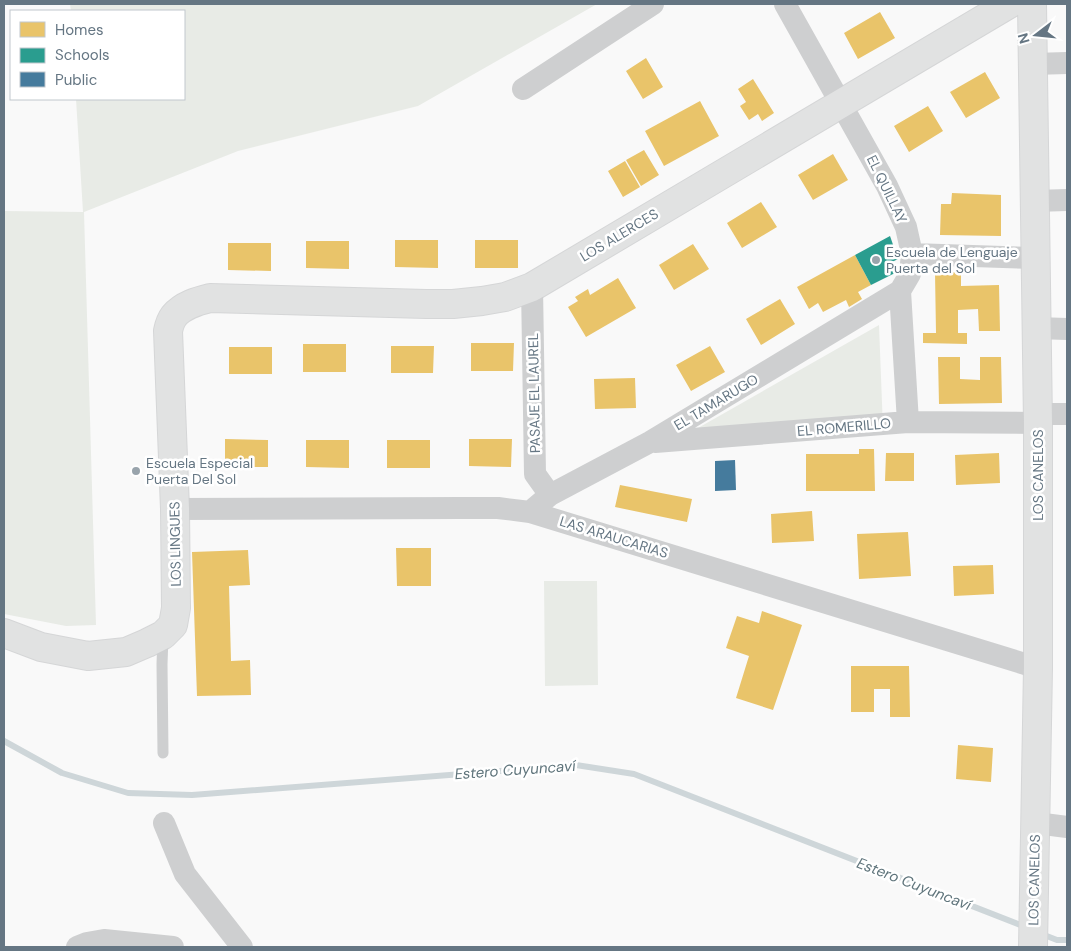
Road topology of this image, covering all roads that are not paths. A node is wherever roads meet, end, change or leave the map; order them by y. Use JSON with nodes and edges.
{"nodes":[{"id":1,"x":653,"y":4,"type":"edge"},
{"id":2,"x":785,"y":4,"type":"edge"},
{"id":3,"x":1009,"y":4,"type":"edge"},
{"id":4,"x":1032,"y":4,"type":"edge"},
{"id":5,"x":1067,"y":63,"type":"edge"},
{"id":6,"x":1033,"y":64,"type":"junction"},
{"id":7,"x":524,"y":89,"type":"dead end"},
{"id":8,"x":841,"y":103,"type":"junction"},
{"id":9,"x":1035,"y":200,"type":"junction"},
{"id":10,"x":1067,"y":200,"type":"edge"},
{"id":11,"x":912,"y":254,"type":"junction"},
{"id":12,"x":1035,"y":258,"type":"junction"},
{"id":13,"x":532,"y":287,"type":"junction"},
{"id":14,"x":900,"y":290,"type":"junction"},
{"id":15,"x":185,"y":307,"type":"joint"},
{"id":16,"x":1036,"y":328,"type":"junction"},
{"id":17,"x":1067,"y":329,"type":"edge"},
{"id":18,"x":1067,"y":414,"type":"edge"},
{"id":19,"x":1038,"y":418,"type":"junction"},
{"id":20,"x":908,"y":422,"type":"junction"},
{"id":21,"x":650,"y":442,"type":"junction"},
{"id":22,"x":550,"y":495,"type":"junction"},
{"id":23,"x":174,"y":509,"type":"junction"},
{"id":24,"x":530,"y":512,"type":"junction"},
{"id":25,"x":4,"y":633,"type":"edge"},
{"id":26,"x":163,"y":635,"type":"junction"},
{"id":27,"x":1038,"y":668,"type":"junction"},
{"id":28,"x":164,"y":753,"type":"dead end"},
{"id":29,"x":1036,"y":822,"type":"junction"},
{"id":30,"x":164,"y":823,"type":"dead end"},
{"id":31,"x":1067,"y":827,"type":"edge"},
{"id":32,"x":77,"y":947,"type":"edge"},
{"id":33,"x":173,"y":947,"type":"edge"},
{"id":34,"x":242,"y":947,"type":"edge"},
{"id":35,"x":1033,"y":947,"type":"edge"}],
"edges":[{"from":1,"to":7,"type":"street"},
{"from":2,"to":8,"type":"street","name":"EL QUILLAY"},
{"from":3,"to":8,"type":"street","name":"LOS ALERCES"},
{"from":4,"to":6,"type":"street","name":"LOS CANELOS"},
{"from":5,"to":6,"type":"street"},
{"from":6,"to":9,"type":"street","name":"LOS CANELOS"},
{"from":8,"to":11,"type":"street","name":"EL QUILLAY"},
{"from":8,"to":13,"type":"street","name":"LOS ALERCES"},
{"from":9,"to":10,"type":"street"},
{"from":9,"to":12,"type":"street","name":"LOS CANELOS"},
{"from":11,"to":12,"type":"street"},
{"from":11,"to":14,"type":"street","name":"EL QUILLAY"},
{"from":12,"to":16,"type":"street","name":"LOS CANELOS"},
{"from":13,"to":15,"type":"street","name":"LOS ALERCES"},
{"from":13,"to":22,"type":"street","name":"PASAJE EL LAUREL"},
{"from":14,"to":20,"type":"street","name":"EL QUILLAY"},
{"from":14,"to":21,"type":"street","name":"EL TAMARUGO"},
{"from":15,"to":23,"type":"street","name":"LOS LINGUES"},
{"from":16,"to":17,"type":"street"},
{"from":16,"to":19,"type":"street","name":"LOS CANELOS"},
{"from":18,"to":19,"type":"street","name":"EL ROMERILLO"},
{"from":19,"to":20,"type":"street","name":"EL ROMERILLO"},
{"from":19,"to":27,"type":"street","name":"LOS CANELOS"},
{"from":20,"to":21,"type":"street","name":"EL ROMERILLO"},
{"from":21,"to":22,"type":"street","name":"EL TAMARUGO"},
{"from":22,"to":24,"type":"street","name":"EL TAMARUGO"},
{"from":23,"to":24,"type":"street","name":"LAS ARAUCARIAS"},
{"from":23,"to":26,"type":"street","name":"LOS LINGUES"},
{"from":24,"to":27,"type":"street","name":"LAS ARAUCARIAS"},
{"from":25,"to":26,"type":"street"},
{"from":26,"to":28,"type":"lane","name":"LOS LINGUES"},
{"from":27,"to":29,"type":"street","name":"LOS CANELOS"},
{"from":29,"to":31,"type":"street"},
{"from":29,"to":35,"type":"street","name":"LOS CANELOS"},
{"from":30,"to":34,"type":"street"},
{"from":32,"to":33,"type":"street"}]}
